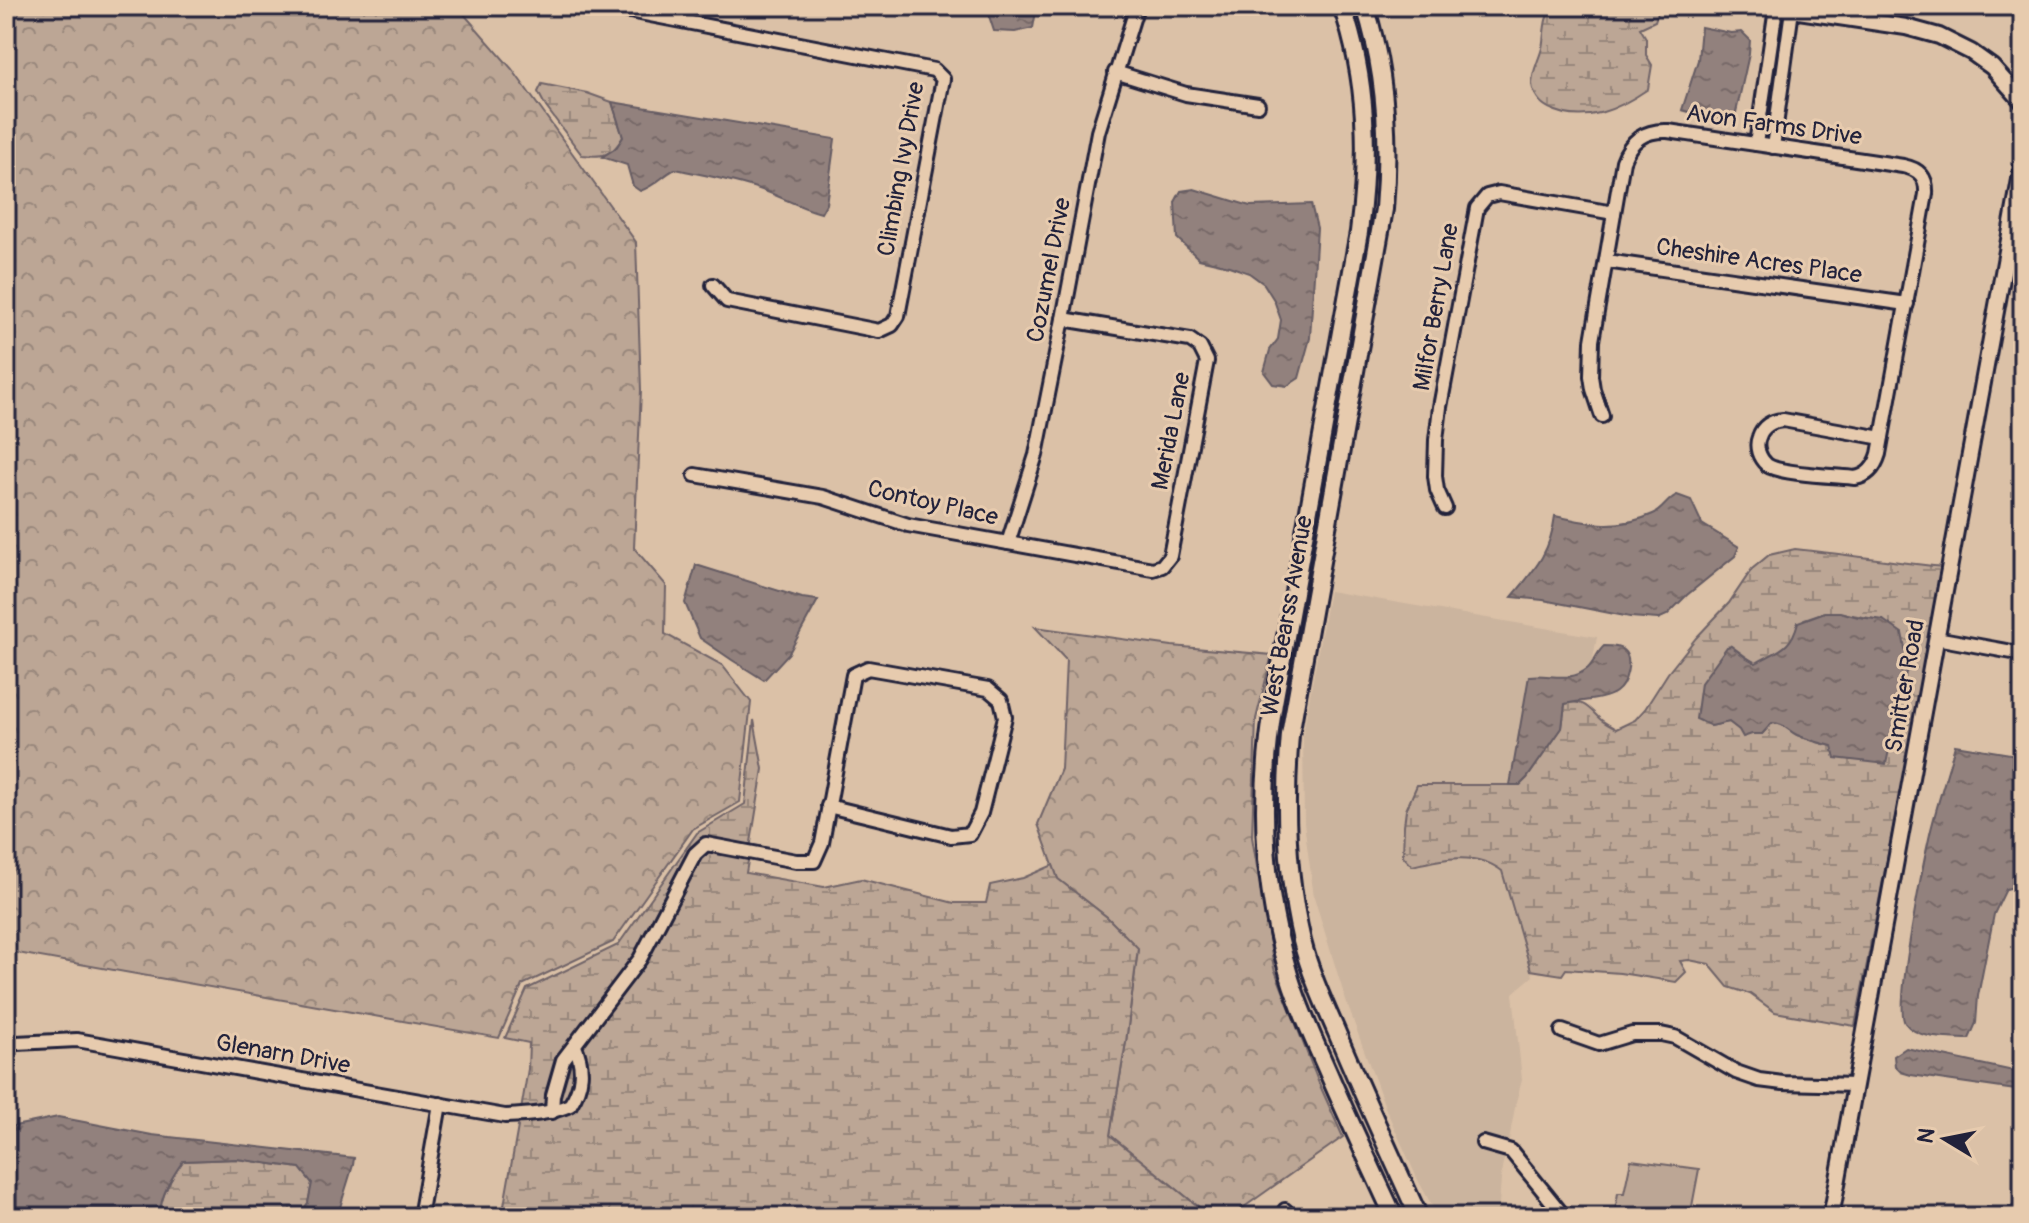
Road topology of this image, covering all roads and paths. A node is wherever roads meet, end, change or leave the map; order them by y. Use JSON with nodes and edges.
{"nodes":[{"id":1,"x":604,"y":6,"type":"edge"},
{"id":2,"x":1137,"y":6,"type":"edge"},
{"id":3,"x":1342,"y":6,"type":"edge"},
{"id":4,"x":1365,"y":6,"type":"edge"},
{"id":5,"x":1771,"y":7,"type":"edge"},
{"id":6,"x":649,"y":10,"type":"edge"},
{"id":7,"x":1792,"y":10,"type":"junction"},
{"id":8,"x":1115,"y":72,"type":"junction"},
{"id":9,"x":1764,"y":89,"type":"junction"},
{"id":10,"x":1781,"y":92,"type":"junction"},
{"id":11,"x":2023,"y":102,"type":"edge"},
{"id":12,"x":1258,"y":105,"type":"dead end"},
{"id":13,"x":1756,"y":144,"type":"junction"},
{"id":14,"x":1773,"y":147,"type":"junction"},
{"id":15,"x":2023,"y":163,"type":"edge"},
{"id":16,"x":1614,"y":213,"type":"junction"},
{"id":17,"x":1606,"y":261,"type":"junction"},
{"id":18,"x":713,"y":285,"type":"dead end"},
{"id":19,"x":1907,"y":304,"type":"junction"},
{"id":20,"x":1063,"y":319,"type":"junction"},
{"id":21,"x":1602,"y":416,"type":"dead end"},
{"id":22,"x":1882,"y":438,"type":"junction"},
{"id":23,"x":695,"y":475,"type":"dead end"},
{"id":24,"x":1445,"y":508,"type":"dead end"},
{"id":25,"x":1008,"y":543,"type":"junction"},
{"id":26,"x":1162,"y":566,"type":"joint"},
{"id":27,"x":1936,"y":638,"type":"junction"},
{"id":28,"x":2023,"y":653,"type":"edge"},
{"id":29,"x":828,"y":806,"type":"junction"},
{"id":30,"x":1289,"y":976,"type":"junction"},
{"id":31,"x":1562,"y":1031,"type":"dead end"},
{"id":32,"x":6,"y":1041,"type":"edge"},
{"id":33,"x":575,"y":1046,"type":"junction"},
{"id":34,"x":1353,"y":1071,"type":"junction"},
{"id":35,"x":1855,"y":1085,"type":"junction"},
{"id":36,"x":440,"y":1104,"type":"junction"},
{"id":37,"x":552,"y":1112,"type":"junction"},
{"id":38,"x":1483,"y":1143,"type":"dead end"},
{"id":39,"x":420,"y":1217,"type":"edge"},
{"id":40,"x":1394,"y":1217,"type":"edge"},
{"id":41,"x":1419,"y":1217,"type":"edge"},
{"id":42,"x":1575,"y":1217,"type":"edge"},
{"id":43,"x":1831,"y":1217,"type":"edge"}],
"edges":[{"from":1,"to":6,"type":"street","name":"Climbing Ivy Drive"},
{"from":2,"to":8,"type":"street","name":"Cozumel Drive"},
{"from":3,"to":30,"type":"main road","name":"West Bearss Avenue"},
{"from":4,"to":34,"type":"main road","name":"West Bearss Avenue"},
{"from":5,"to":7,"type":"street"},
{"from":5,"to":9,"type":"street"},
{"from":6,"to":18,"type":"street","name":"Climbing Ivy Drive"},
{"from":7,"to":10,"type":"street"},
{"from":7,"to":11,"type":"street"},
{"from":8,"to":12,"type":"street"},
{"from":8,"to":20,"type":"street","name":"Cozumel Drive"},
{"from":9,"to":10,"type":"street"},
{"from":9,"to":13,"type":"street"},
{"from":10,"to":14,"type":"street"},
{"from":13,"to":14,"type":"street","name":"Avon Farms Drive"},
{"from":13,"to":16,"type":"street","name":"Avon Farms Drive"},
{"from":14,"to":19,"type":"street","name":"Avon Farms Drive"},
{"from":15,"to":27,"type":"street","name":"Smitter Road"},
{"from":16,"to":17,"type":"street","name":"Avon Farms Drive"},
{"from":16,"to":24,"type":"street","name":"Milfor Berry Lane"},
{"from":17,"to":19,"type":"street","name":"Cheshire Acres Place"},
{"from":17,"to":21,"type":"street","name":"Avon Farms Drive"},
{"from":19,"to":22,"type":"street","name":"Avon Farms Drive"},
{"from":20,"to":25,"type":"street","name":"Cozumel Drive"},
{"from":20,"to":26,"type":"street","name":"Merida Lane"},
{"from":22,"to":22,"type":"street","name":"Avon Farms Drive"},
{"from":23,"to":25,"type":"street","name":"Contoy Place"},
{"from":25,"to":26,"type":"street","name":"Contoy Place"},
{"from":27,"to":28,"type":"street"},
{"from":27,"to":35,"type":"street","name":"Smitter Road"},
{"from":29,"to":29,"type":"street"},
{"from":29,"to":33,"type":"street"},
{"from":30,"to":34,"type":"main road"},
{"from":30,"to":40,"type":"main road","name":"West Bearss Avenue"},
{"from":31,"to":35,"type":"street"},
{"from":32,"to":36,"type":"street","name":"Glenarn Drive"},
{"from":33,"to":37,"type":"street"},
{"from":33,"to":37,"type":"street"},
{"from":34,"to":41,"type":"main road","name":"West Bearss Avenue"},
{"from":35,"to":43,"type":"street","name":"Smitter Road"},
{"from":36,"to":37,"type":"street","name":"Glenarn Drive"},
{"from":36,"to":39,"type":"street"},
{"from":38,"to":42,"type":"street"}]}
